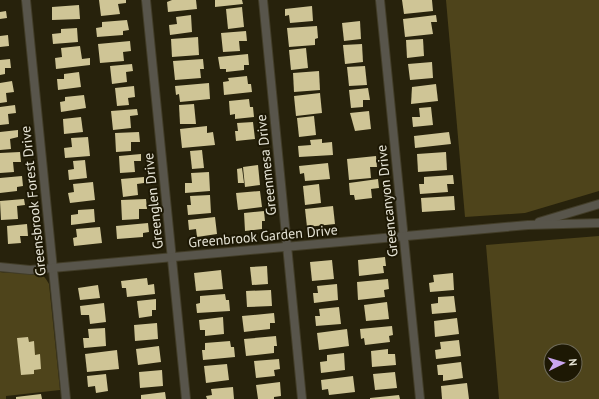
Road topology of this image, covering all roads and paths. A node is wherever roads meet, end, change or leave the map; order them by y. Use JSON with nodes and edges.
{"nodes":[{"id":1,"x":26,"y":0,"type":"edge"},
{"id":2,"x":146,"y":0,"type":"edge"},
{"id":3,"x":262,"y":0,"type":"edge"},
{"id":4,"x":380,"y":0,"type":"edge"},
{"id":5,"x":599,"y":204,"type":"edge"},
{"id":6,"x":599,"y":223,"type":"edge"},
{"id":7,"x":528,"y":225,"type":"junction"},
{"id":8,"x":403,"y":237,"type":"junction"},
{"id":9,"x":287,"y":247,"type":"junction"},
{"id":10,"x":172,"y":257,"type":"junction"},
{"id":11,"x":0,"y":267,"type":"edge"},
{"id":12,"x":53,"y":267,"type":"junction"},
{"id":13,"x":66,"y":399,"type":"edge"},
{"id":14,"x":186,"y":399,"type":"edge"},
{"id":15,"x":302,"y":399,"type":"edge"},
{"id":16,"x":420,"y":399,"type":"edge"}],
"edges":[{"from":1,"to":12,"type":"street","name":"Greensbrook Forest Drive"},
{"from":2,"to":10,"type":"street","name":"Greenglen Drive"},
{"from":3,"to":9,"type":"street","name":"Greenmesa Drive"},
{"from":4,"to":8,"type":"street","name":"Greencanyon Drive"},
{"from":5,"to":7,"type":"street","name":"Greenbrook Garden Drive"},
{"from":6,"to":7,"type":"street","name":"Greenbrook Garden Drive"},
{"from":7,"to":8,"type":"street","name":"Greenbrook Garden Drive"},
{"from":8,"to":9,"type":"street","name":"Greenbrook Garden Drive"},
{"from":8,"to":16,"type":"street","name":"Greencanyon Drive"},
{"from":9,"to":10,"type":"street","name":"Greenbrook Garden Drive"},
{"from":9,"to":15,"type":"street","name":"Greenmesa Drive"},
{"from":10,"to":12,"type":"street","name":"Greenbrook Garden Drive"},
{"from":10,"to":14,"type":"street","name":"Greenglen Drive"},
{"from":11,"to":12,"type":"street","name":"Greenbrook Garden Drive"},
{"from":12,"to":13,"type":"street","name":"Greensbrook Forest Drive"}]}
